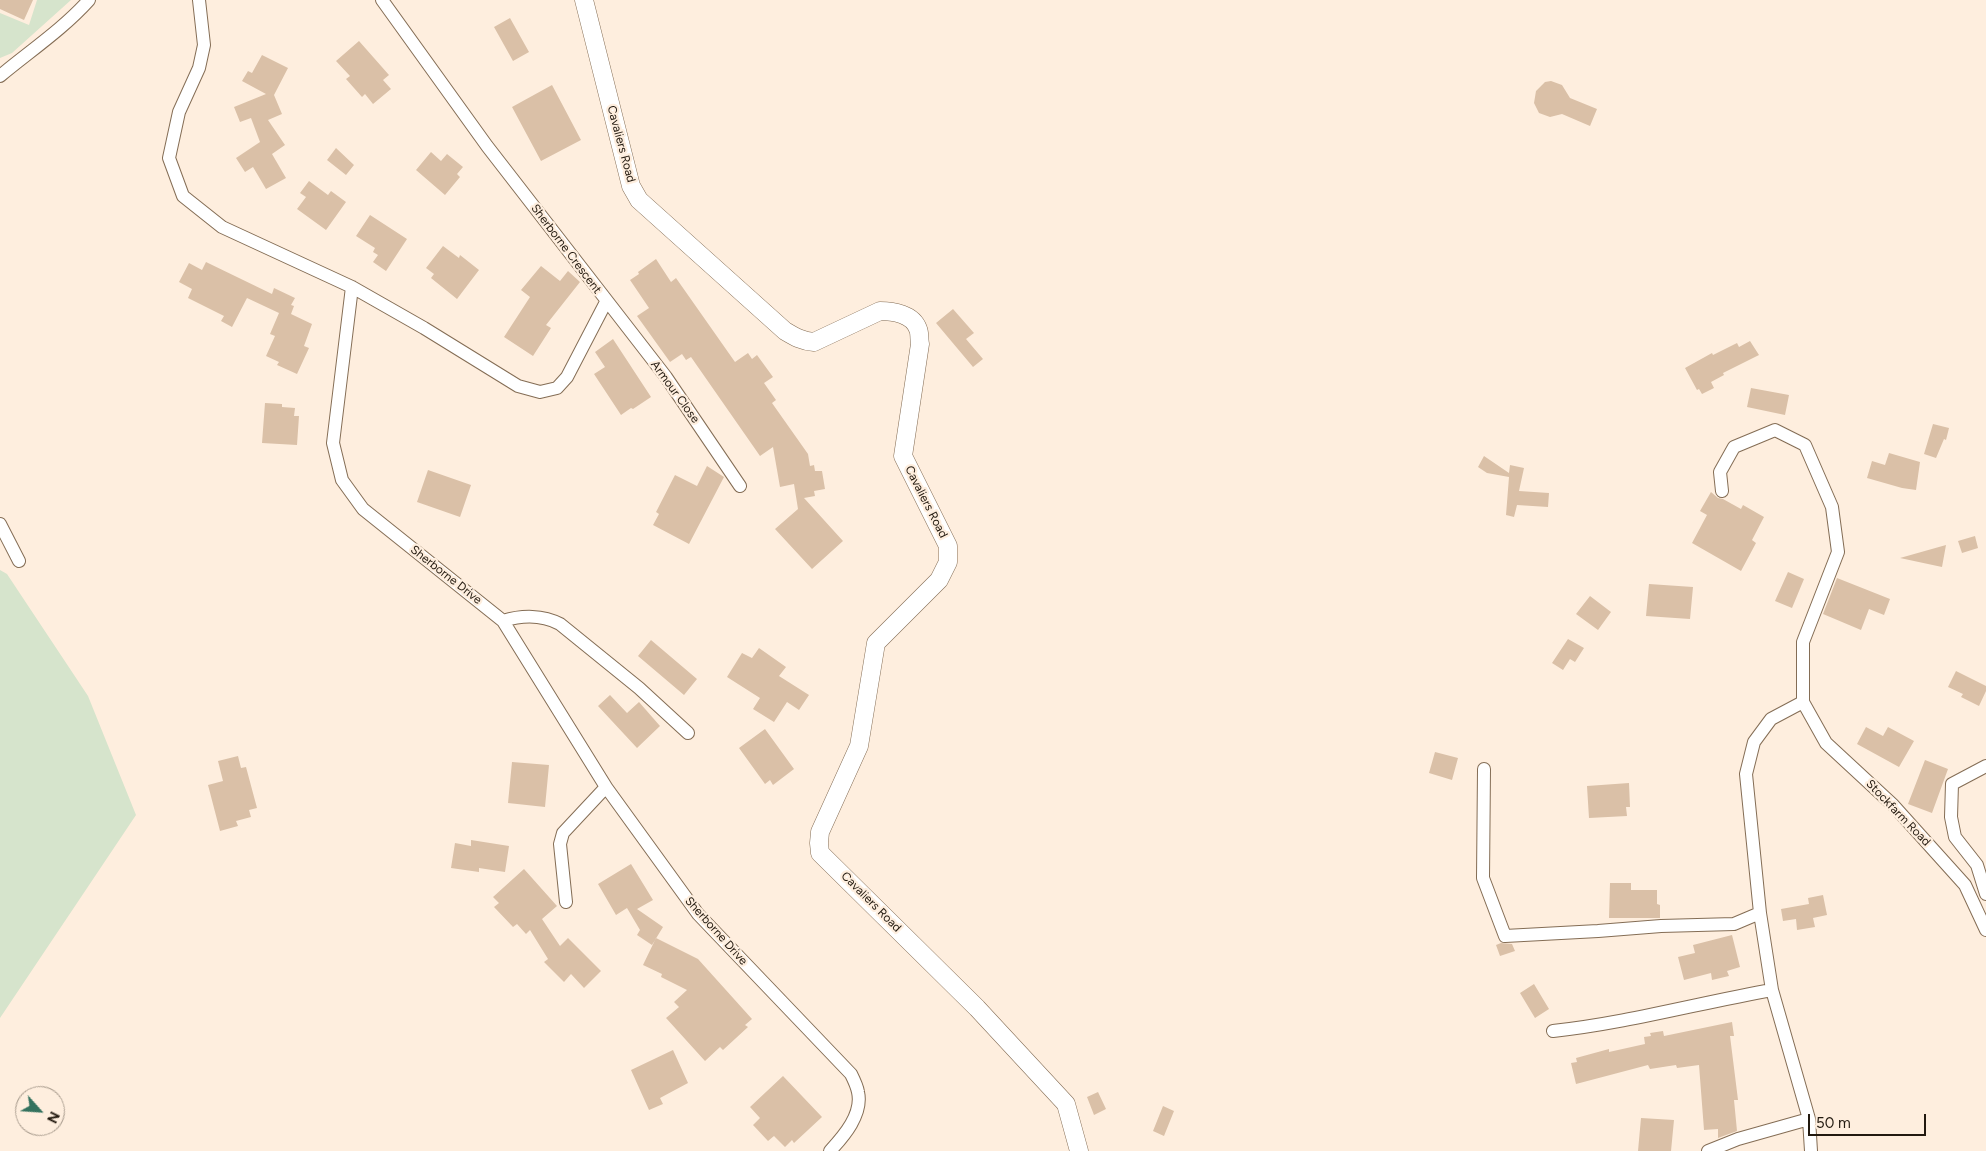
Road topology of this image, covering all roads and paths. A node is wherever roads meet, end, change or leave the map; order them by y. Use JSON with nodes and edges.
{"nodes":[{"id":1,"x":89,"y":0,"type":"edge"},
{"id":2,"x":199,"y":0,"type":"edge"},
{"id":3,"x":382,"y":0,"type":"edge"},
{"id":4,"x":584,"y":0,"type":"edge"},
{"id":5,"x":0,"y":76,"type":"edge"},
{"id":6,"x":352,"y":287,"type":"junction"},
{"id":7,"x":606,"y":302,"type":"junction"},
{"id":8,"x":740,"y":486,"type":"dead end"},
{"id":9,"x":1722,"y":491,"type":"dead end"},
{"id":10,"x":0,"y":524,"type":"edge"},
{"id":11,"x":19,"y":561,"type":"dead end"},
{"id":12,"x":503,"y":621,"type":"junction"},
{"id":13,"x":1803,"y":702,"type":"junction"},
{"id":14,"x":688,"y":733,"type":"dead end"},
{"id":15,"x":1986,"y":766,"type":"edge"},
{"id":16,"x":1484,"y":769,"type":"dead end"},
{"id":17,"x":606,"y":787,"type":"junction"},
{"id":18,"x":1986,"y":894,"type":"edge"},
{"id":19,"x":566,"y":902,"type":"dead end"},
{"id":20,"x":1760,"y":912,"type":"junction"},
{"id":21,"x":1986,"y":930,"type":"edge"},
{"id":22,"x":1772,"y":990,"type":"junction"},
{"id":23,"x":1553,"y":1030,"type":"dead end"},
{"id":24,"x":1809,"y":1119,"type":"junction"},
{"id":25,"x":830,"y":1151,"type":"edge"},
{"id":26,"x":1079,"y":1151,"type":"edge"},
{"id":27,"x":1708,"y":1151,"type":"edge"},
{"id":28,"x":1811,"y":1151,"type":"edge"}],
"edges":[{"from":1,"to":5,"type":"street"},
{"from":2,"to":6,"type":"street"},
{"from":3,"to":7,"type":"street","name":"Sherborne Crescent"},
{"from":4,"to":26,"type":"main road","name":"Cavaliers Road"},
{"from":6,"to":7,"type":"street","name":"Sherborne Crescent"},
{"from":6,"to":12,"type":"street","name":"Sherborne Drive"},
{"from":7,"to":8,"type":"street","name":"Armour Close"},
{"from":9,"to":13,"type":"street"},
{"from":10,"to":11,"type":"street"},
{"from":12,"to":14,"type":"street"},
{"from":12,"to":17,"type":"street","name":"Sherborne Drive"},
{"from":13,"to":20,"type":"street"},
{"from":13,"to":21,"type":"street","name":"Stockfarm Road"},
{"from":15,"to":18,"type":"street"},
{"from":16,"to":20,"type":"street"},
{"from":17,"to":19,"type":"street"},
{"from":17,"to":25,"type":"street","name":"Sherborne Drive"},
{"from":20,"to":22,"type":"street"},
{"from":22,"to":23,"type":"street"},
{"from":22,"to":24,"type":"street"},
{"from":24,"to":27,"type":"street"},
{"from":24,"to":28,"type":"street"}]}
